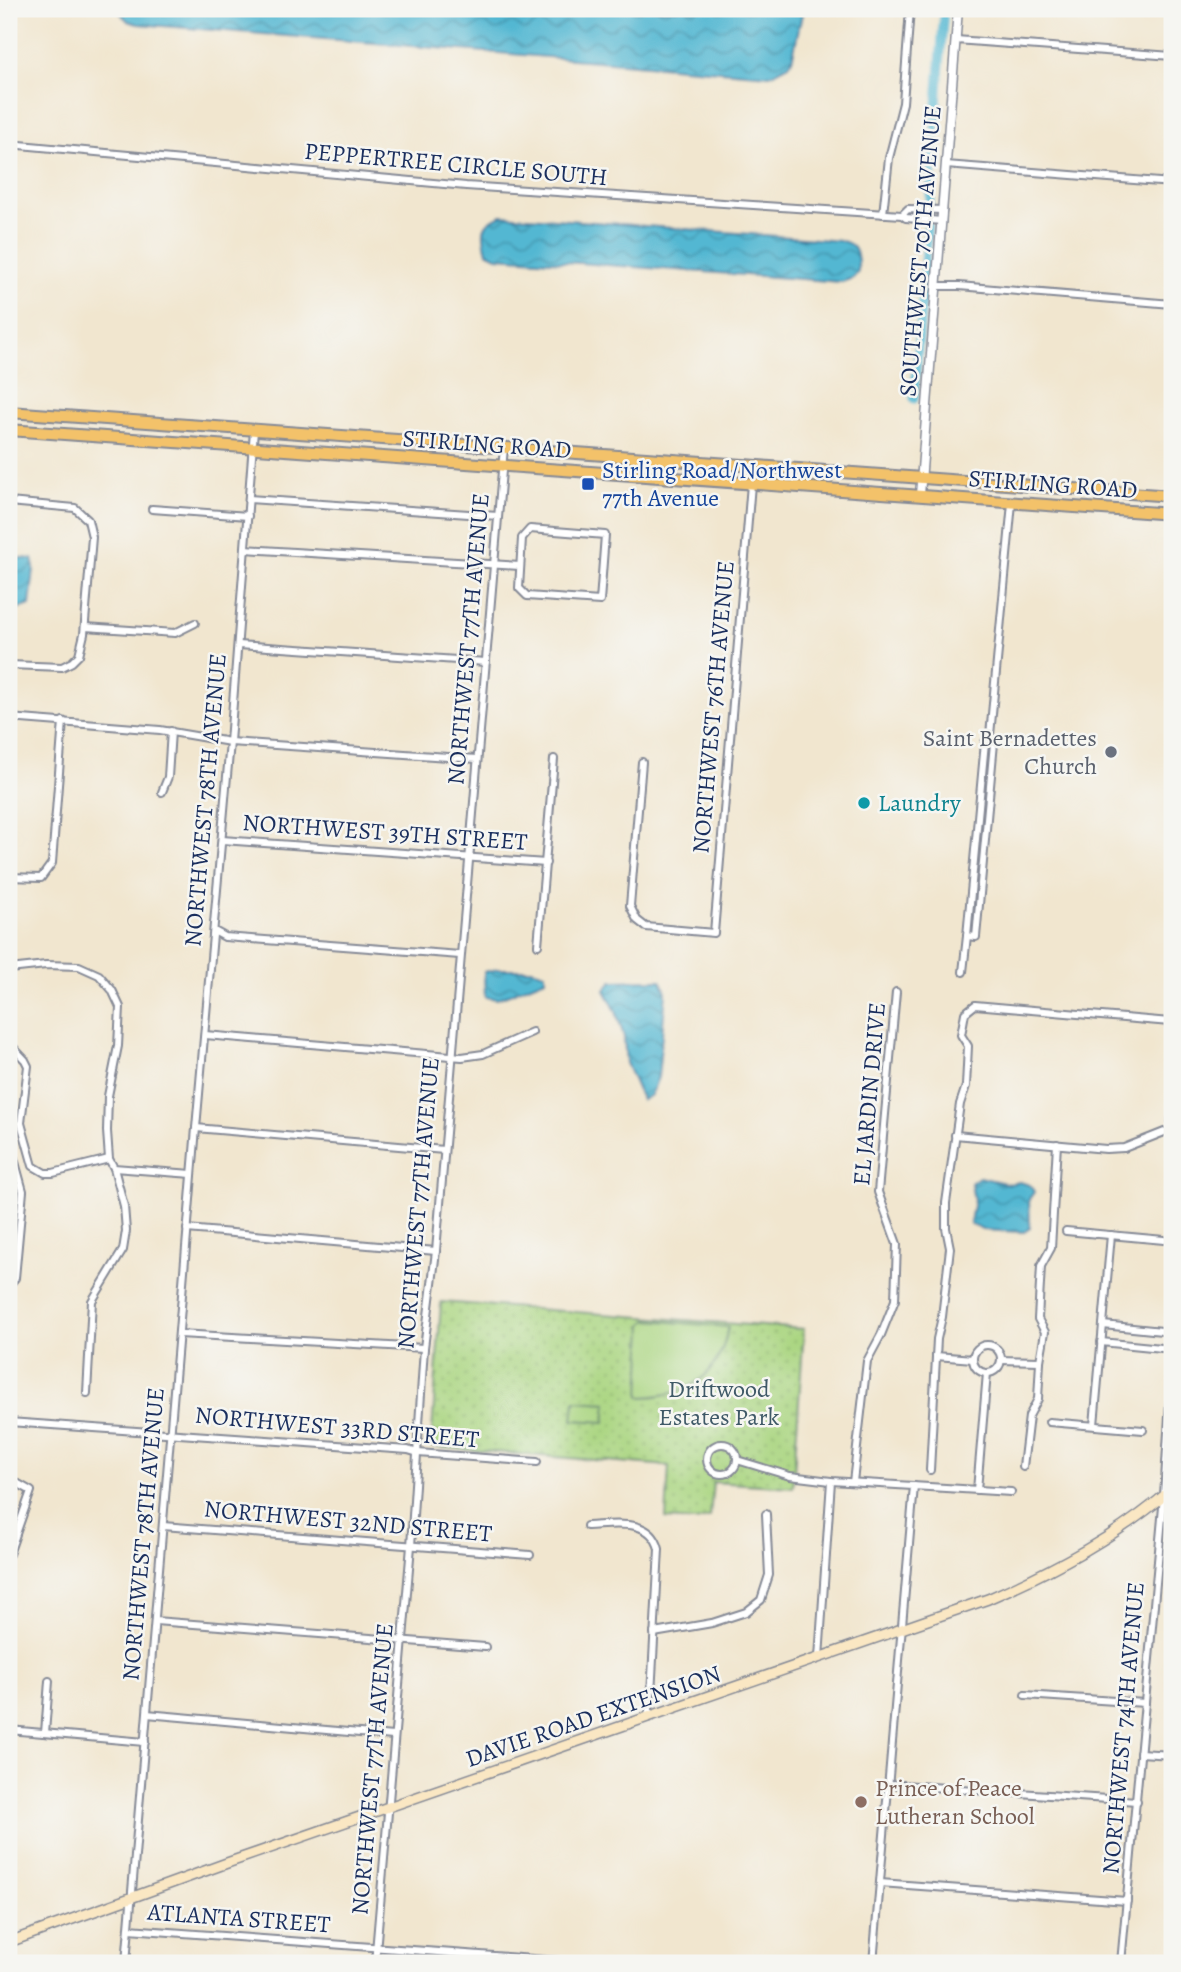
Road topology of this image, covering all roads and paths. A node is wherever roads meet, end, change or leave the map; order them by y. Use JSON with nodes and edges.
{"nodes":[{"id":1,"x":910,"y":9,"type":"edge"},
{"id":2,"x":958,"y":9,"type":"edge"},
{"id":3,"x":956,"y":40,"type":"junction"},
{"id":4,"x":1172,"y":56,"type":"edge"},
{"id":5,"x":9,"y":144,"type":"edge"},
{"id":6,"x":946,"y":165,"type":"junction"},
{"id":7,"x":1172,"y":183,"type":"edge"},
{"id":8,"x":943,"y":210,"type":"junction"},
{"id":9,"x":883,"y":214,"type":"junction"},
{"id":10,"x":902,"y":215,"type":"junction"},
{"id":11,"x":942,"y":221,"type":"junction"},
{"id":12,"x":937,"y":286,"type":"junction"},
{"id":13,"x":1172,"y":304,"type":"edge"},
{"id":14,"x":9,"y":412,"type":"edge"},
{"id":15,"x":254,"y":429,"type":"junction"},
{"id":16,"x":9,"y":430,"type":"edge"},
{"id":17,"x":504,"y":447,"type":"junction"},
{"id":18,"x":252,"y":448,"type":"junction"},
{"id":19,"x":502,"y":466,"type":"junction"},
{"id":20,"x":921,"y":478,"type":"junction"},
{"id":21,"x":751,"y":484,"type":"junction"},
{"id":22,"x":1116,"y":492,"type":"junction"},
{"id":23,"x":920,"y":495,"type":"junction"},
{"id":24,"x":1172,"y":496,"type":"edge"},
{"id":25,"x":249,"y":499,"type":"junction"},
{"id":26,"x":9,"y":502,"type":"edge"},
{"id":27,"x":1012,"y":503,"type":"junction"},
{"id":28,"x":152,"y":509,"type":"dead end"},
{"id":29,"x":1114,"y":510,"type":"junction"},
{"id":30,"x":1172,"y":514,"type":"edge"},
{"id":31,"x":248,"y":516,"type":"junction"},
{"id":32,"x":498,"y":516,"type":"junction"},
{"id":33,"x":245,"y":549,"type":"junction"},
{"id":34,"x":494,"y":565,"type":"junction"},
{"id":35,"x":520,"y":566,"type":"junction"},
{"id":36,"x":195,"y":623,"type":"dead end"},
{"id":37,"x":85,"y":627,"type":"junction"},
{"id":38,"x":238,"y":645,"type":"junction"},
{"id":39,"x":485,"y":662,"type":"junction"},
{"id":40,"x":9,"y":664,"type":"edge"},
{"id":41,"x":9,"y":718,"type":"edge"},
{"id":42,"x":63,"y":721,"type":"junction"},
{"id":43,"x":172,"y":732,"type":"junction"},
{"id":44,"x":230,"y":742,"type":"junction"},
{"id":45,"x":554,"y":759,"type":"dead end"},
{"id":46,"x":477,"y":760,"type":"junction"},
{"id":47,"x":642,"y":762,"type":"dead end"},
{"id":48,"x":162,"y":792,"type":"dead end"},
{"id":49,"x":222,"y":840,"type":"junction"},
{"id":50,"x":470,"y":856,"type":"junction"},
{"id":51,"x":546,"y":863,"type":"junction"},
{"id":52,"x":9,"y":877,"type":"edge"},
{"id":53,"x":214,"y":931,"type":"junction"},
{"id":54,"x":538,"y":945,"type":"dead end"},
{"id":55,"x":460,"y":955,"type":"junction"},
{"id":56,"x":9,"y":969,"type":"edge"},
{"id":57,"x":963,"y":972,"type":"dead end"},
{"id":58,"x":896,"y":992,"type":"dead end"},
{"id":59,"x":1172,"y":1024,"type":"edge"},
{"id":60,"x":532,"y":1032,"type":"dead end"},
{"id":61,"x":205,"y":1035,"type":"junction"},
{"id":62,"x":9,"y":1043,"type":"edge"},
{"id":63,"x":451,"y":1055,"type":"junction"},
{"id":64,"x":1172,"y":1116,"type":"edge"},
{"id":65,"x":196,"y":1128,"type":"junction"},
{"id":66,"x":1172,"y":1128,"type":"edge"},
{"id":67,"x":956,"y":1135,"type":"junction"},
{"id":68,"x":9,"y":1140,"type":"edge"},
{"id":69,"x":1057,"y":1144,"type":"junction"},
{"id":70,"x":444,"y":1150,"type":"junction"},
{"id":71,"x":109,"y":1159,"type":"junction"},
{"id":72,"x":114,"y":1168,"type":"junction"},
{"id":73,"x":192,"y":1174,"type":"junction"},
{"id":74,"x":187,"y":1229,"type":"junction"},
{"id":75,"x":1066,"y":1231,"type":"dead end"},
{"id":76,"x":1111,"y":1235,"type":"junction"},
{"id":77,"x":1164,"y":1240,"type":"dead end"},
{"id":78,"x":436,"y":1251,"type":"junction"},
{"id":79,"x":9,"y":1285,"type":"edge"},
{"id":80,"x":1103,"y":1325,"type":"junction"},
{"id":81,"x":1172,"y":1332,"type":"edge"},
{"id":82,"x":179,"y":1334,"type":"junction"},
{"id":83,"x":1101,"y":1342,"type":"junction"},
{"id":84,"x":424,"y":1348,"type":"junction"},
{"id":85,"x":1172,"y":1349,"type":"edge"},
{"id":86,"x":936,"y":1356,"type":"junction"},
{"id":87,"x":973,"y":1359,"type":"junction"},
{"id":88,"x":1001,"y":1360,"type":"junction"},
{"id":89,"x":1040,"y":1362,"type":"junction"},
{"id":90,"x":1172,"y":1367,"type":"edge"},
{"id":91,"x":986,"y":1373,"type":"junction"},
{"id":92,"x":87,"y":1393,"type":"dead end"},
{"id":93,"x":9,"y":1422,"type":"edge"},
{"id":94,"x":1049,"y":1422,"type":"dead end"},
{"id":95,"x":1094,"y":1425,"type":"junction"},
{"id":96,"x":1143,"y":1430,"type":"dead end"},
{"id":97,"x":171,"y":1433,"type":"junction"},
{"id":98,"x":418,"y":1452,"type":"junction"},
{"id":99,"x":737,"y":1461,"type":"junction"},
{"id":100,"x":537,"y":1462,"type":"dead end"},
{"id":101,"x":1023,"y":1468,"type":"dead end"},
{"id":102,"x":930,"y":1470,"type":"dead end"},
{"id":103,"x":831,"y":1481,"type":"junction"},
{"id":104,"x":9,"y":1482,"type":"edge"},
{"id":105,"x":853,"y":1482,"type":"junction"},
{"id":106,"x":914,"y":1486,"type":"junction"},
{"id":107,"x":1172,"y":1489,"type":"edge"},
{"id":108,"x":977,"y":1490,"type":"junction"},
{"id":109,"x":1011,"y":1492,"type":"dead end"},
{"id":110,"x":1164,"y":1496,"type":"junction"},
{"id":111,"x":766,"y":1514,"type":"dead end"},
{"id":112,"x":163,"y":1525,"type":"junction"},
{"id":113,"x":587,"y":1526,"type":"dead end"},
{"id":114,"x":411,"y":1546,"type":"junction"},
{"id":115,"x":9,"y":1555,"type":"edge"},
{"id":116,"x":530,"y":1555,"type":"dead end"},
{"id":117,"x":155,"y":1621,"type":"junction"},
{"id":118,"x":902,"y":1628,"type":"junction"},
{"id":119,"x":654,"y":1633,"type":"junction"},
{"id":120,"x":403,"y":1641,"type":"junction"},
{"id":121,"x":485,"y":1647,"type":"dead end"},
{"id":122,"x":819,"y":1658,"type":"junction"},
{"id":123,"x":49,"y":1681,"type":"dead end"},
{"id":124,"x":1025,"y":1695,"type":"dead end"},
{"id":125,"x":1145,"y":1703,"type":"junction"},
{"id":126,"x":147,"y":1714,"type":"junction"},
{"id":127,"x":648,"y":1717,"type":"junction"},
{"id":128,"x":9,"y":1730,"type":"edge"},
{"id":129,"x":45,"y":1733,"type":"junction"},
{"id":130,"x":393,"y":1736,"type":"junction"},
{"id":131,"x":145,"y":1742,"type":"junction"},
{"id":132,"x":1140,"y":1753,"type":"junction"},
{"id":133,"x":1172,"y":1755,"type":"edge"},
{"id":134,"x":888,"y":1784,"type":"junction"},
{"id":135,"x":1137,"y":1801,"type":"junction"},
{"id":136,"x":388,"y":1807,"type":"junction"},
{"id":137,"x":880,"y":1883,"type":"junction"},
{"id":138,"x":132,"y":1897,"type":"junction"},
{"id":139,"x":1127,"y":1901,"type":"junction"},
{"id":140,"x":129,"y":1929,"type":"junction"},
{"id":141,"x":9,"y":1942,"type":"edge"},
{"id":142,"x":376,"y":1947,"type":"junction"},
{"id":143,"x":126,"y":1963,"type":"edge"},
{"id":144,"x":375,"y":1963,"type":"edge"},
{"id":145,"x":587,"y":1963,"type":"edge"},
{"id":146,"x":873,"y":1963,"type":"edge"},
{"id":147,"x":1121,"y":1963,"type":"edge"}],
"edges":[{"from":1,"to":9,"type":"street"},
{"from":2,"to":3,"type":"street","name":"SOUTHWEST 70TH AVENUE"},
{"from":3,"to":4,"type":"street"},
{"from":3,"to":6,"type":"street","name":"SOUTHWEST 70TH AVENUE"},
{"from":5,"to":9,"type":"street","name":"PEPPERTREE CIRCLE SOUTH"},
{"from":6,"to":7,"type":"street"},
{"from":6,"to":8,"type":"street","name":"SOUTHWEST 70TH AVENUE"},
{"from":8,"to":10,"type":"street","name":"PEPPERTREE CIRCLE SOUTH"},
{"from":8,"to":11,"type":"street","name":"SOUTHWEST 70TH AVENUE"},
{"from":9,"to":10,"type":"street","name":"PEPPERTREE CIRCLE SOUTH"},
{"from":10,"to":11,"type":"street","name":"PEPPERTREE CIRCLE SOUTH"},
{"from":11,"to":12,"type":"street","name":"SOUTHWEST 70TH AVENUE"},
{"from":12,"to":13,"type":"street"},
{"from":12,"to":20,"type":"street","name":"SOUTHWEST 70TH AVENUE"},
{"from":14,"to":15,"type":"main road","name":"STIRLING ROAD"},
{"from":15,"to":17,"type":"main road","name":"STIRLING ROAD"},
{"from":15,"to":18,"type":"street","name":"NORTHWEST 78TH AVENUE"},
{"from":16,"to":18,"type":"main road","name":"STIRLING ROAD"},
{"from":17,"to":19,"type":"street","name":"NORTHWEST 77TH AVENUE"},
{"from":17,"to":20,"type":"main road","name":"STIRLING ROAD"},
{"from":18,"to":19,"type":"main road","name":"STIRLING ROAD"},
{"from":18,"to":25,"type":"street","name":"NORTHWEST 78TH AVENUE"},
{"from":19,"to":21,"type":"main road","name":"STIRLING ROAD"},
{"from":19,"to":32,"type":"street","name":"NORTHWEST 77TH AVENUE"},
{"from":20,"to":22,"type":"main road","name":"STIRLING ROAD"},
{"from":20,"to":23,"type":"street","name":"SOUTHWEST 70TH AVENUE"},
{"from":21,"to":23,"type":"main road","name":"STIRLING ROAD"},
{"from":21,"to":47,"type":"street","name":"NORTHWEST 76TH AVENUE"},
{"from":22,"to":24,"type":"main road","name":"STIRLING ROAD"},
{"from":22,"to":29,"type":"main road"},
{"from":23,"to":27,"type":"main road","name":"STIRLING ROAD"},
{"from":25,"to":31,"type":"street","name":"NORTHWEST 78TH AVENUE"},
{"from":25,"to":32,"type":"street"},
{"from":26,"to":37,"type":"street"},
{"from":27,"to":29,"type":"main road","name":"STIRLING ROAD"},
{"from":27,"to":57,"type":"street"},
{"from":28,"to":31,"type":"street"},
{"from":29,"to":30,"type":"main road","name":"STIRLING ROAD"},
{"from":31,"to":33,"type":"street","name":"NORTHWEST 78TH AVENUE"},
{"from":32,"to":34,"type":"street","name":"NORTHWEST 77TH AVENUE"},
{"from":33,"to":34,"type":"street"},
{"from":33,"to":38,"type":"street","name":"NORTHWEST 78TH AVENUE"},
{"from":34,"to":35,"type":"street"},
{"from":34,"to":39,"type":"street","name":"NORTHWEST 77TH AVENUE"},
{"from":35,"to":35,"type":"street"},
{"from":36,"to":37,"type":"street"},
{"from":37,"to":40,"type":"street"},
{"from":38,"to":39,"type":"street"},
{"from":38,"to":44,"type":"street","name":"NORTHWEST 78TH AVENUE"},
{"from":39,"to":46,"type":"street","name":"NORTHWEST 77TH AVENUE"},
{"from":41,"to":42,"type":"street"},
{"from":42,"to":43,"type":"street"},
{"from":42,"to":52,"type":"street"},
{"from":43,"to":44,"type":"street"},
{"from":43,"to":48,"type":"street"},
{"from":44,"to":46,"type":"street"},
{"from":44,"to":49,"type":"street","name":"NORTHWEST 78TH AVENUE"},
{"from":45,"to":51,"type":"street"},
{"from":46,"to":50,"type":"street","name":"NORTHWEST 77TH AVENUE"},
{"from":49,"to":50,"type":"street","name":"NORTHWEST 39TH STREET"},
{"from":49,"to":53,"type":"street","name":"NORTHWEST 78TH AVENUE"},
{"from":50,"to":51,"type":"street","name":"NORTHWEST 39TH STREET"},
{"from":50,"to":55,"type":"street","name":"NORTHWEST 77TH AVENUE"},
{"from":51,"to":54,"type":"street"},
{"from":53,"to":55,"type":"street"},
{"from":53,"to":61,"type":"street","name":"NORTHWEST 78TH AVENUE"},
{"from":55,"to":63,"type":"street","name":"NORTHWEST 77TH AVENUE"},
{"from":56,"to":71,"type":"street"},
{"from":58,"to":105,"type":"street","name":"EL JARDIN DRIVE"},
{"from":59,"to":67,"type":"street"},
{"from":60,"to":63,"type":"street"},
{"from":61,"to":63,"type":"street"},
{"from":61,"to":65,"type":"street","name":"NORTHWEST 78TH AVENUE"},
{"from":62,"to":71,"type":"street"},
{"from":63,"to":70,"type":"street","name":"NORTHWEST 77TH AVENUE"},
{"from":64,"to":66,"type":"street"},
{"from":65,"to":70,"type":"street"},
{"from":65,"to":73,"type":"street","name":"NORTHWEST 78TH AVENUE"},
{"from":66,"to":69,"type":"street"},
{"from":67,"to":69,"type":"street"},
{"from":67,"to":86,"type":"street"},
{"from":68,"to":79,"type":"street"},
{"from":69,"to":89,"type":"street"},
{"from":70,"to":78,"type":"street","name":"NORTHWEST 77TH AVENUE"},
{"from":71,"to":72,"type":"street"},
{"from":72,"to":73,"type":"street"},
{"from":72,"to":92,"type":"street"},
{"from":73,"to":74,"type":"street","name":"NORTHWEST 78TH AVENUE"},
{"from":74,"to":78,"type":"street"},
{"from":74,"to":82,"type":"street","name":"NORTHWEST 78TH AVENUE"},
{"from":75,"to":76,"type":"street"},
{"from":76,"to":77,"type":"street"},
{"from":76,"to":80,"type":"street"},
{"from":78,"to":84,"type":"street","name":"NORTHWEST 77TH AVENUE"},
{"from":80,"to":81,"type":"street"},
{"from":80,"to":83,"type":"street"},
{"from":82,"to":84,"type":"street"},
{"from":82,"to":97,"type":"street","name":"NORTHWEST 78TH AVENUE"},
{"from":83,"to":85,"type":"street"},
{"from":83,"to":95,"type":"street"},
{"from":84,"to":98,"type":"street","name":"NORTHWEST 77TH AVENUE"},
{"from":86,"to":87,"type":"street"},
{"from":86,"to":102,"type":"street"},
{"from":87,"to":88,"type":"street"},
{"from":87,"to":91,"type":"street"},
{"from":88,"to":89,"type":"street"},
{"from":88,"to":91,"type":"street"},
{"from":89,"to":101,"type":"street"},
{"from":90,"to":110,"type":"street","name":"NORTHWEST 74TH AVENUE"},
{"from":91,"to":108,"type":"street"},
{"from":93,"to":97,"type":"street","name":"NORTHWEST 33RD STREET"},
{"from":94,"to":95,"type":"street"},
{"from":95,"to":96,"type":"street"},
{"from":97,"to":98,"type":"street","name":"NORTHWEST 33RD STREET"},
{"from":97,"to":112,"type":"street","name":"NORTHWEST 78TH AVENUE"},
{"from":98,"to":100,"type":"street","name":"NORTHWEST 33RD STREET"},
{"from":98,"to":114,"type":"street","name":"NORTHWEST 77TH AVENUE"},
{"from":99,"to":99,"type":"street"},
{"from":99,"to":103,"type":"street"},
{"from":103,"to":105,"type":"street"},
{"from":103,"to":122,"type":"street"},
{"from":104,"to":115,"type":"street"},
{"from":105,"to":106,"type":"street"},
{"from":106,"to":108,"type":"street"},
{"from":106,"to":118,"type":"street"},
{"from":107,"to":110,"type":"main road","name":"DAVIE ROAD EXTENSION"},
{"from":108,"to":109,"type":"street"},
{"from":110,"to":118,"type":"main road","name":"DAVIE ROAD EXTENSION"},
{"from":110,"to":125,"type":"street","name":"NORTHWEST 74TH AVENUE"},
{"from":111,"to":119,"type":"street"},
{"from":112,"to":114,"type":"street","name":"NORTHWEST 32ND STREET"},
{"from":112,"to":117,"type":"street","name":"NORTHWEST 78TH AVENUE"},
{"from":113,"to":119,"type":"street"},
{"from":114,"to":116,"type":"street","name":"NORTHWEST 32ND STREET"},
{"from":114,"to":120,"type":"street","name":"NORTHWEST 77TH AVENUE"},
{"from":117,"to":120,"type":"street"},
{"from":117,"to":126,"type":"street","name":"NORTHWEST 78TH AVENUE"},
{"from":118,"to":122,"type":"main road","name":"DAVIE ROAD EXTENSION"},
{"from":118,"to":134,"type":"street"},
{"from":119,"to":127,"type":"street"},
{"from":120,"to":121,"type":"street"},
{"from":120,"to":130,"type":"street","name":"NORTHWEST 77TH AVENUE"},
{"from":122,"to":127,"type":"main road","name":"DAVIE ROAD EXTENSION"},
{"from":123,"to":129,"type":"street"},
{"from":124,"to":125,"type":"street"},
{"from":125,"to":132,"type":"street","name":"NORTHWEST 74TH AVENUE"},
{"from":126,"to":130,"type":"street"},
{"from":126,"to":131,"type":"street","name":"NORTHWEST 78TH AVENUE"},
{"from":127,"to":136,"type":"main road","name":"DAVIE ROAD EXTENSION"},
{"from":128,"to":129,"type":"street"},
{"from":129,"to":131,"type":"street"},
{"from":130,"to":136,"type":"street","name":"NORTHWEST 77TH AVENUE"},
{"from":131,"to":138,"type":"street","name":"NORTHWEST 78TH AVENUE"},
{"from":132,"to":133,"type":"street"},
{"from":132,"to":135,"type":"street","name":"NORTHWEST 74TH AVENUE"},
{"from":134,"to":135,"type":"street"},
{"from":134,"to":137,"type":"street"},
{"from":135,"to":139,"type":"street","name":"NORTHWEST 74TH AVENUE"},
{"from":136,"to":138,"type":"main road","name":"DAVIE ROAD EXTENSION"},
{"from":136,"to":142,"type":"street","name":"NORTHWEST 77TH AVENUE"},
{"from":137,"to":139,"type":"street"},
{"from":137,"to":146,"type":"street"},
{"from":138,"to":140,"type":"street","name":"ATLANTA STREET"},
{"from":138,"to":141,"type":"main road","name":"DAVIE ROAD EXTENSION"},
{"from":139,"to":147,"type":"street","name":"NORTHWEST 74TH AVENUE"},
{"from":140,"to":142,"type":"street","name":"ATLANTA STREET"},
{"from":140,"to":143,"type":"street"},
{"from":142,"to":144,"type":"street","name":"NORTHWEST 77TH AVENUE"},
{"from":142,"to":145,"type":"street","name":"ATLANTA STREET"}]}
